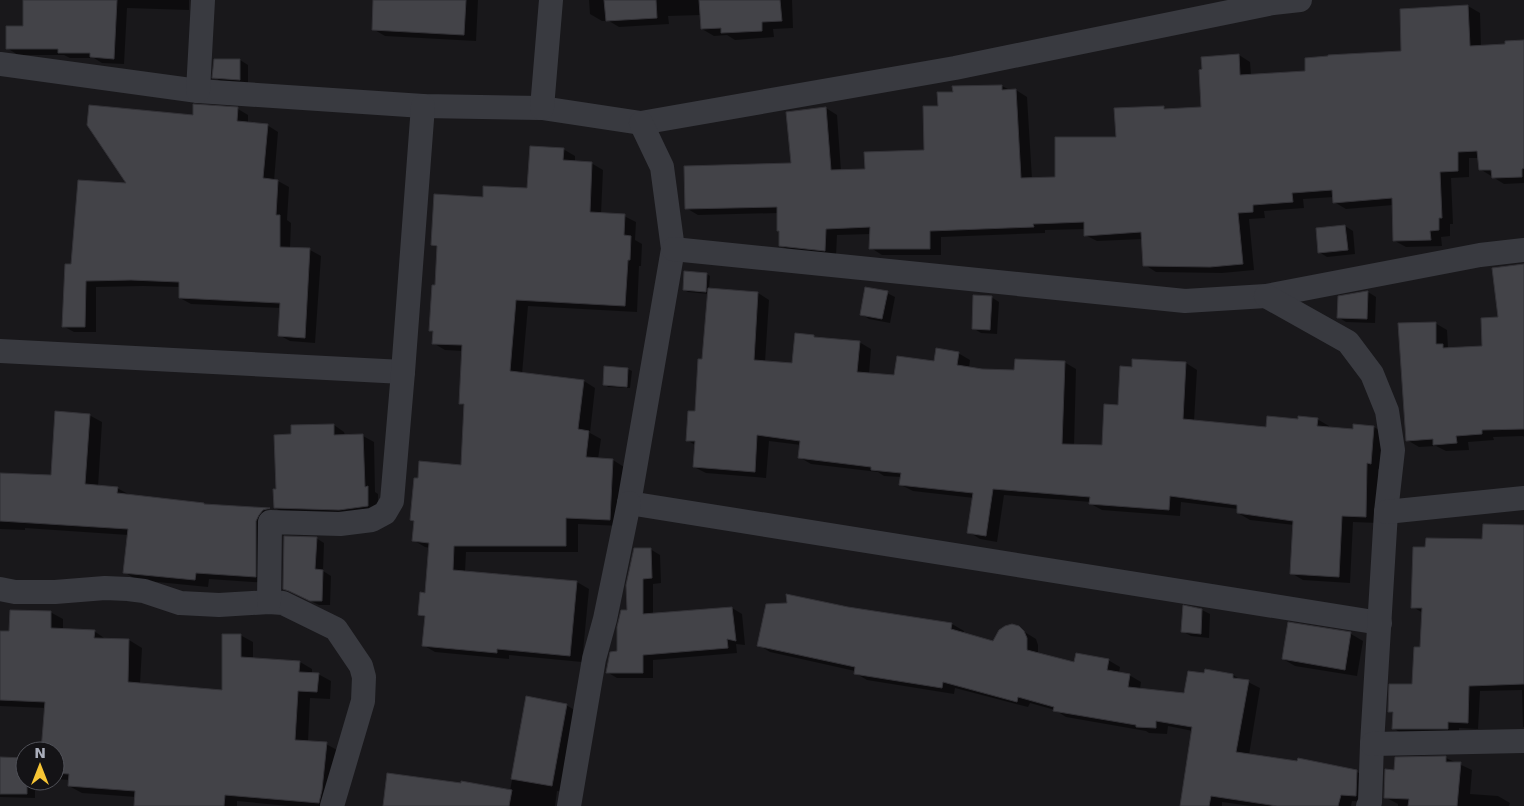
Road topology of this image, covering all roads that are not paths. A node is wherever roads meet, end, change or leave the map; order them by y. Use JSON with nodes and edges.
{"nodes":[{"id":1,"x":203,"y":0,"type":"edge"},
{"id":2,"x":551,"y":0,"type":"edge"},
{"id":3,"x":1300,"y":0,"type":"edge"},
{"id":4,"x":1273,"y":2,"type":"edge"},
{"id":5,"x":0,"y":64,"type":"edge"},
{"id":6,"x":198,"y":91,"type":"junction"},
{"id":7,"x":422,"y":106,"type":"junction"},
{"id":8,"x":542,"y":108,"type":"junction"},
{"id":9,"x":641,"y":123,"type":"junction"},
{"id":10,"x":673,"y":249,"type":"junction"},
{"id":11,"x":1524,"y":250,"type":"edge"},
{"id":12,"x":1266,"y":296,"type":"junction"},
{"id":13,"x":0,"y":351,"type":"edge"},
{"id":14,"x":403,"y":372,"type":"junction"},
{"id":15,"x":1524,"y":498,"type":"edge"},
{"id":16,"x":629,"y":503,"type":"junction"},
{"id":17,"x":1386,"y":512,"type":"junction"},
{"id":18,"x":0,"y":589,"type":"edge"},
{"id":19,"x":269,"y":602,"type":"junction"},
{"id":20,"x":1380,"y":623,"type":"junction"},
{"id":21,"x":1524,"y":742,"type":"edge"},
{"id":22,"x":1372,"y":744,"type":"junction"},
{"id":23,"x":332,"y":806,"type":"edge"},
{"id":24,"x":569,"y":806,"type":"edge"},
{"id":25,"x":1368,"y":806,"type":"edge"}],
"edges":[{"from":1,"to":6,"type":"street"},
{"from":2,"to":8,"type":"street"},
{"from":3,"to":4,"type":"street"},
{"from":4,"to":9,"type":"street"},
{"from":5,"to":6,"type":"street"},
{"from":6,"to":7,"type":"street"},
{"from":7,"to":8,"type":"street"},
{"from":7,"to":14,"type":"street"},
{"from":8,"to":9,"type":"street"},
{"from":9,"to":10,"type":"street"},
{"from":10,"to":12,"type":"street"},
{"from":10,"to":16,"type":"street"},
{"from":11,"to":12,"type":"street"},
{"from":12,"to":17,"type":"street"},
{"from":13,"to":14,"type":"street"},
{"from":14,"to":19,"type":"street"},
{"from":15,"to":17,"type":"street"},
{"from":16,"to":20,"type":"street"},
{"from":16,"to":24,"type":"street"},
{"from":17,"to":20,"type":"street"},
{"from":18,"to":19,"type":"street"},
{"from":19,"to":23,"type":"street"},
{"from":20,"to":22,"type":"street"},
{"from":21,"to":22,"type":"street"},
{"from":22,"to":25,"type":"street"}]}
